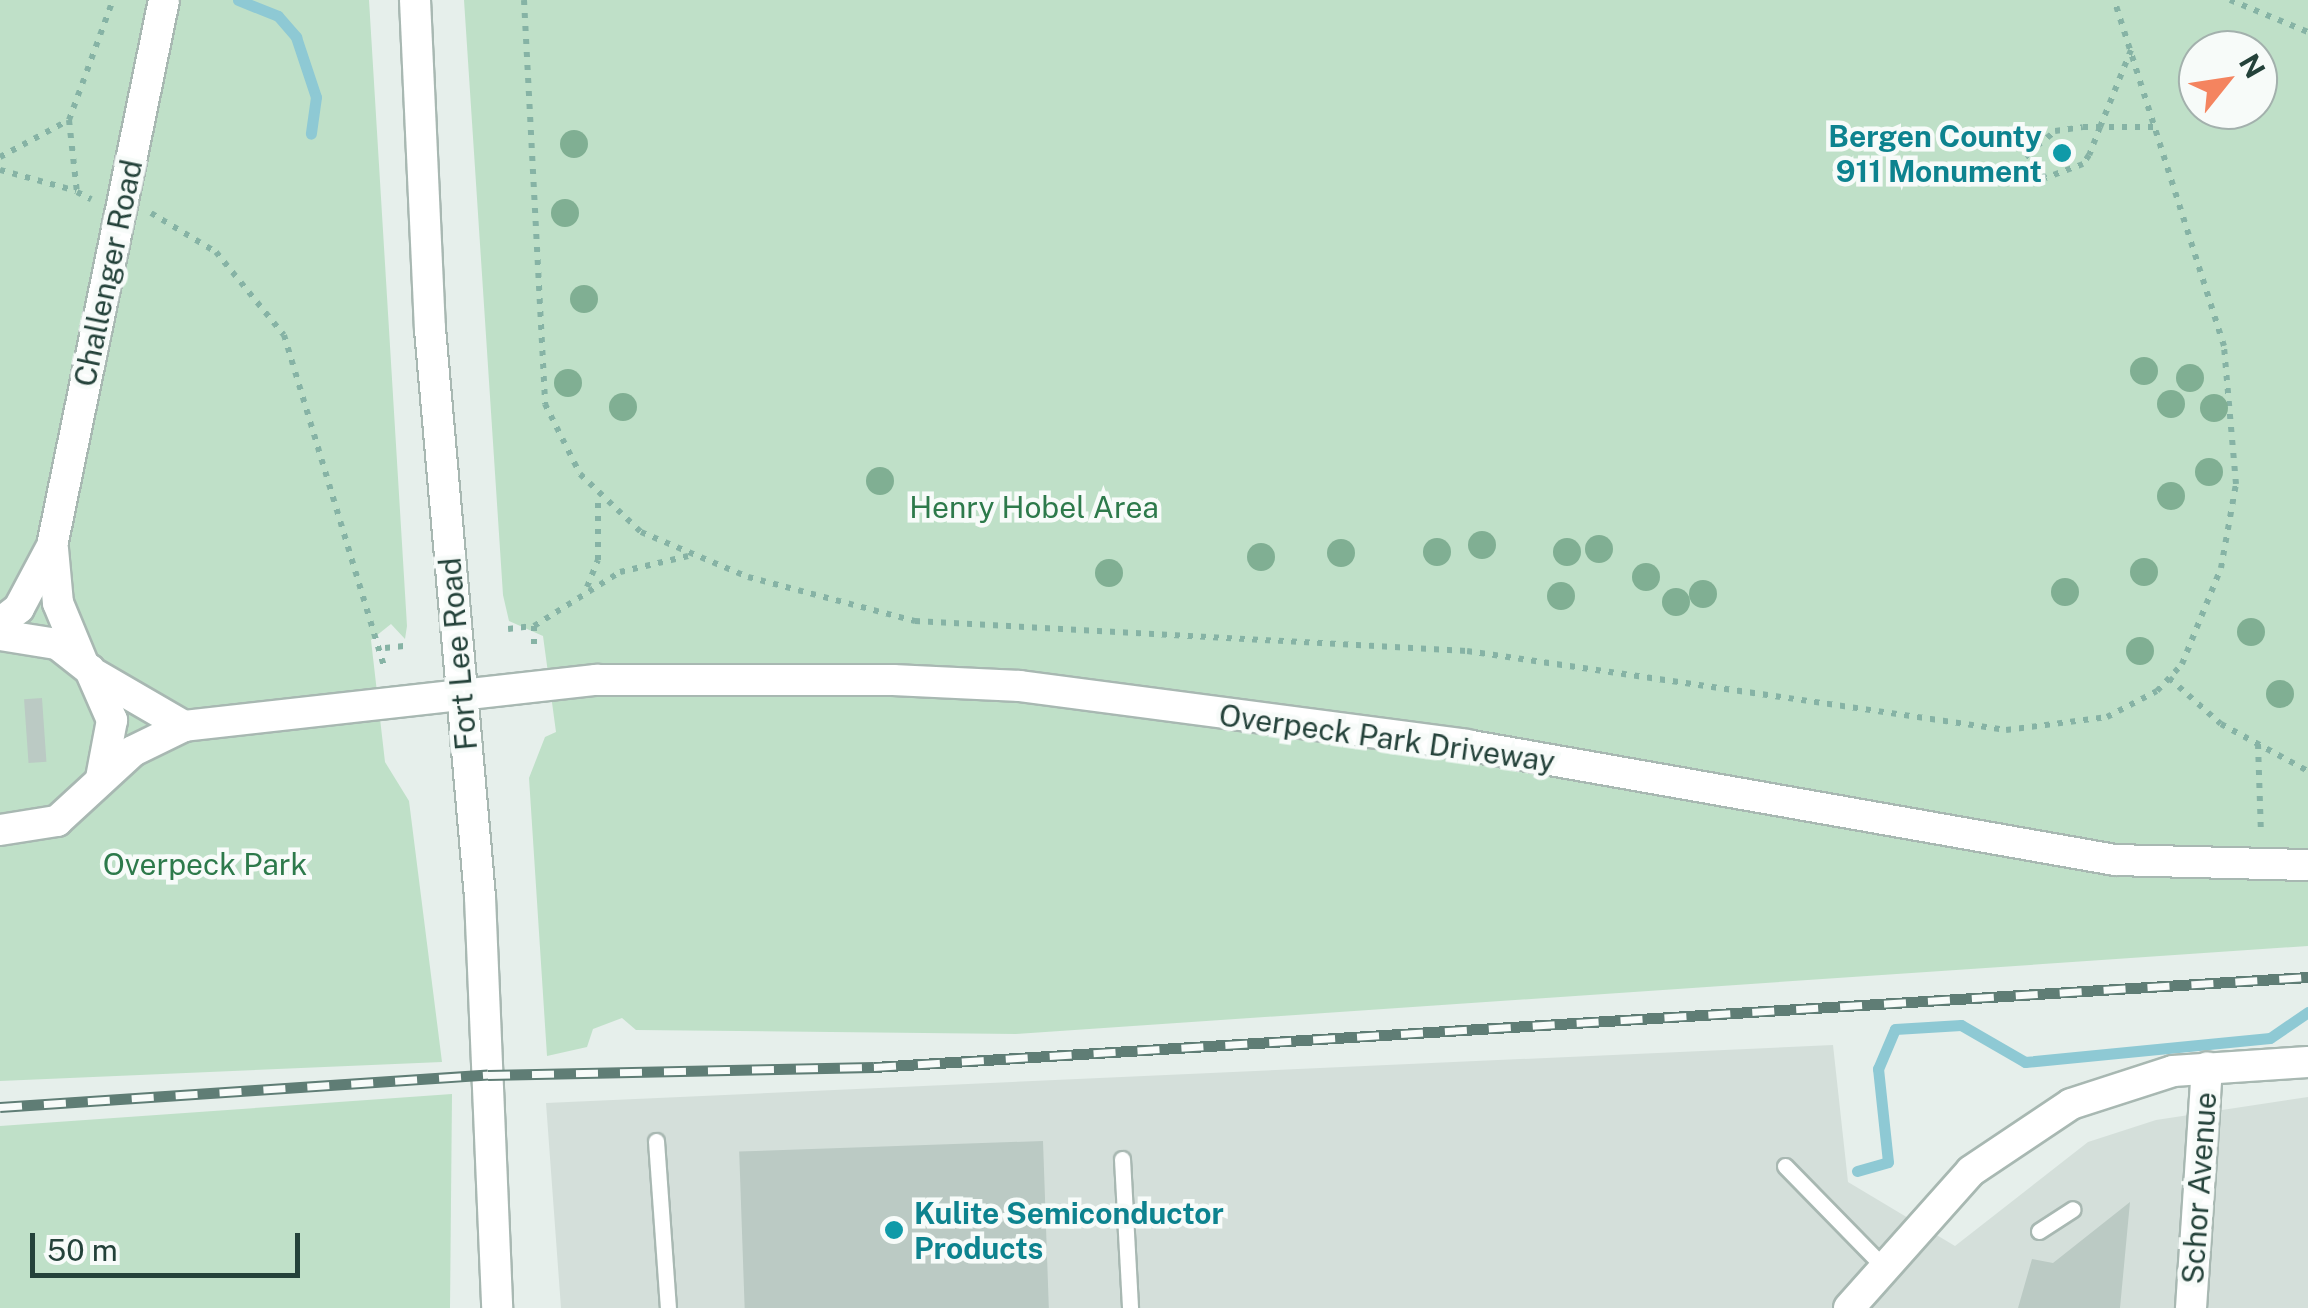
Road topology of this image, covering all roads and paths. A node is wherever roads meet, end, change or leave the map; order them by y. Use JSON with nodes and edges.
{"nodes":[{"id":1,"x":113,"y":0,"type":"edge"},
{"id":2,"x":164,"y":0,"type":"edge"},
{"id":3,"x":415,"y":0,"type":"edge"},
{"id":4,"x":524,"y":0,"type":"edge"},
{"id":5,"x":2114,"y":0,"type":"edge"},
{"id":6,"x":2230,"y":0,"type":"edge"},
{"id":7,"x":2308,"y":32,"type":"edge"},
{"id":8,"x":2132,"y":48,"type":"junction"},
{"id":9,"x":69,"y":120,"type":"junction"},
{"id":10,"x":2100,"y":126,"type":"junction"},
{"id":11,"x":2156,"y":127,"type":"junction"},
{"id":12,"x":0,"y":157,"type":"edge"},
{"id":13,"x":0,"y":170,"type":"edge"},
{"id":14,"x":77,"y":192,"type":"junction"},
{"id":15,"x":122,"y":206,"type":"junction"},
{"id":16,"x":598,"y":496,"type":"junction"},
{"id":17,"x":52,"y":546,"type":"junction"},
{"id":18,"x":690,"y":556,"type":"junction"},
{"id":19,"x":587,"y":587,"type":"junction"},
{"id":20,"x":0,"y":623,"type":"edge"},
{"id":21,"x":534,"y":626,"type":"junction"},
{"id":22,"x":508,"y":629,"type":"dead end"},
{"id":23,"x":0,"y":634,"type":"edge"},
{"id":24,"x":404,"y":646,"type":"dead end"},
{"id":25,"x":385,"y":648,"type":"junction"},
{"id":26,"x":534,"y":652,"type":"dead end"},
{"id":27,"x":86,"y":666,"type":"junction"},
{"id":28,"x":385,"y":669,"type":"dead end"},
{"id":29,"x":2169,"y":678,"type":"junction"},
{"id":30,"x":461,"y":698,"type":"junction"},
{"id":31,"x":184,"y":726,"type":"junction"},
{"id":32,"x":2258,"y":744,"type":"junction"},
{"id":33,"x":2308,"y":771,"type":"edge"},
{"id":34,"x":95,"y":789,"type":"junction"},
{"id":35,"x":0,"y":830,"type":"edge"},
{"id":36,"x":2264,"y":865,"type":"junction"},
{"id":37,"x":2308,"y":865,"type":"edge"},
{"id":38,"x":2308,"y":1062,"type":"edge"},
{"id":39,"x":2207,"y":1068,"type":"junction"},
{"id":40,"x":656,"y":1141,"type":"dead end"},
{"id":41,"x":1122,"y":1158,"type":"dead end"},
{"id":42,"x":1785,"y":1166,"type":"dead end"},
{"id":43,"x":2073,"y":1209,"type":"dead end"},
{"id":44,"x":2039,"y":1231,"type":"dead end"},
{"id":45,"x":1886,"y":1269,"type":"junction"},
{"id":46,"x":497,"y":1308,"type":"edge"},
{"id":47,"x":668,"y":1308,"type":"edge"},
{"id":48,"x":1130,"y":1308,"type":"edge"},
{"id":49,"x":1850,"y":1308,"type":"edge"},
{"id":50,"x":2191,"y":1308,"type":"edge"}],
"edges":[{"from":1,"to":9,"type":"path"},
{"from":2,"to":15,"type":"street","name":"Challenger Road"},
{"from":3,"to":30,"type":"street","name":"Fort Lee Road"},
{"from":4,"to":16,"type":"path"},
{"from":5,"to":8,"type":"path"},
{"from":6,"to":7,"type":"path"},
{"from":8,"to":10,"type":"path"},
{"from":8,"to":11,"type":"path"},
{"from":9,"to":12,"type":"path"},
{"from":9,"to":14,"type":"path"},
{"from":10,"to":10,"type":"path"},
{"from":10,"to":11,"type":"path"},
{"from":11,"to":29,"type":"path"},
{"from":13,"to":14,"type":"path"},
{"from":14,"to":15,"type":"path"},
{"from":15,"to":17,"type":"street","name":"Challenger Road"},
{"from":15,"to":25,"type":"path"},
{"from":16,"to":18,"type":"path"},
{"from":16,"to":19,"type":"path"},
{"from":17,"to":20,"type":"street","name":"Challenger Road"},
{"from":17,"to":27,"type":"street","name":"Challenger Road"},
{"from":18,"to":19,"type":"path"},
{"from":18,"to":29,"type":"path"},
{"from":19,"to":21,"type":"path"},
{"from":21,"to":22,"type":"path"},
{"from":21,"to":26,"type":"path"},
{"from":23,"to":27,"type":"street"},
{"from":24,"to":25,"type":"path"},
{"from":25,"to":28,"type":"path"},
{"from":27,"to":31,"type":"street"},
{"from":27,"to":34,"type":"street","name":"Challenger Road"},
{"from":29,"to":32,"type":"path"},
{"from":30,"to":31,"type":"street","name":"Overpeck Park Driveway"},
{"from":30,"to":36,"type":"street","name":"Overpeck Park Driveway"},
{"from":30,"to":46,"type":"street","name":"Fort Lee Road"},
{"from":31,"to":34,"type":"street"},
{"from":32,"to":33,"type":"path"},
{"from":32,"to":36,"type":"path"},
{"from":34,"to":35,"type":"street"},
{"from":36,"to":37,"type":"street","name":"Overpeck Park Driveway"},
{"from":38,"to":39,"type":"street"},
{"from":39,"to":45,"type":"street"},
{"from":39,"to":50,"type":"street","name":"Schor Avenue"},
{"from":40,"to":47,"type":"lane"},
{"from":41,"to":48,"type":"lane"},
{"from":42,"to":45,"type":"lane"},
{"from":43,"to":44,"type":"lane"},
{"from":45,"to":49,"type":"street"}]}
